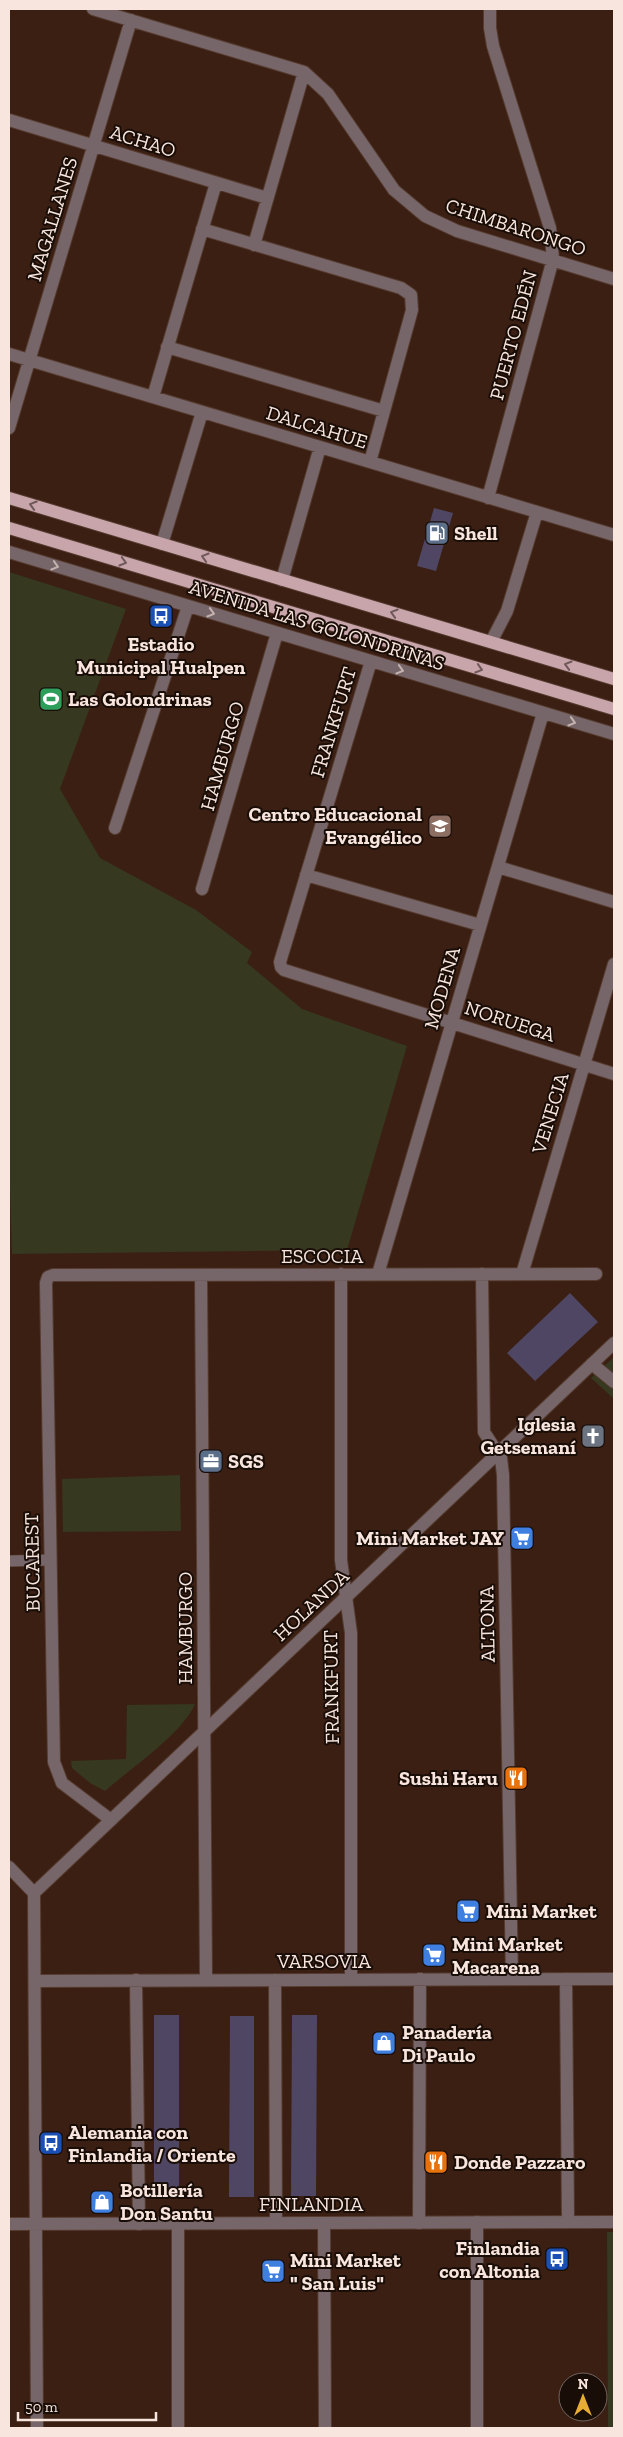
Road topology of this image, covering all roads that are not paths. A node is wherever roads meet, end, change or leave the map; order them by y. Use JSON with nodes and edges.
{"nodes":[{"id":1,"x":93,"y":9,"type":"edge"},
{"id":2,"x":490,"y":9,"type":"edge"},
{"id":3,"x":131,"y":20,"type":"junction"},
{"id":4,"x":304,"y":72,"type":"junction"},
{"id":5,"x":9,"y":120,"type":"edge"},
{"id":6,"x":94,"y":146,"type":"junction"},
{"id":7,"x":216,"y":183,"type":"junction"},
{"id":8,"x":267,"y":198,"type":"junction"},
{"id":9,"x":202,"y":229,"type":"junction"},
{"id":10,"x":254,"y":244,"type":"junction"},
{"id":11,"x":553,"y":260,"type":"junction"},
{"id":12,"x":614,"y":279,"type":"edge"},
{"id":13,"x":168,"y":347,"type":"junction"},
{"id":14,"x":9,"y":354,"type":"edge"},
{"id":15,"x":29,"y":360,"type":"junction"},
{"id":16,"x":153,"y":397,"type":"junction"},
{"id":17,"x":384,"y":411,"type":"junction"},
{"id":18,"x":202,"y":412,"type":"junction"},
{"id":19,"x":9,"y":428,"type":"edge"},
{"id":20,"x":320,"y":447,"type":"junction"},
{"id":21,"x":370,"y":462,"type":"junction"},
{"id":22,"x":9,"y":498,"type":"edge"},
{"id":23,"x":488,"y":498,"type":"junction"},
{"id":24,"x":537,"y":512,"type":"junction"},
{"id":25,"x":9,"y":528,"type":"edge"},
{"id":26,"x":614,"y":535,"type":"edge"},
{"id":27,"x":162,"y":544,"type":"junction"},
{"id":28,"x":9,"y":552,"type":"edge"},
{"id":29,"x":282,"y":580,"type":"junction"},
{"id":30,"x":188,"y":606,"type":"junction"},
{"id":31,"x":277,"y":633,"type":"junction"},
{"id":32,"x":491,"y":642,"type":"junction"},
{"id":33,"x":371,"y":661,"type":"junction"},
{"id":34,"x":614,"y":679,"type":"edge"},
{"id":35,"x":614,"y":708,"type":"edge"},
{"id":36,"x":543,"y":713,"type":"junction"},
{"id":37,"x":614,"y":734,"type":"edge"},
{"id":38,"x":116,"y":828,"type":"dead end"},
{"id":39,"x":498,"y":867,"type":"junction"},
{"id":40,"x":306,"y":875,"type":"junction"},
{"id":41,"x":202,"y":889,"type":"dead end"},
{"id":42,"x":614,"y":902,"type":"edge"},
{"id":43,"x":480,"y":926,"type":"junction"},
{"id":44,"x":614,"y":964,"type":"edge"},
{"id":45,"x":281,"y":967,"type":"joint"},
{"id":46,"x":452,"y":1022,"type":"junction"},
{"id":47,"x":584,"y":1064,"type":"junction"},
{"id":48,"x":614,"y":1074,"type":"edge"},
{"id":49,"x":341,"y":1274,"type":"junction"},
{"id":50,"x":378,"y":1274,"type":"junction"},
{"id":51,"x":482,"y":1274,"type":"junction"},
{"id":52,"x":522,"y":1274,"type":"junction"},
{"id":53,"x":596,"y":1274,"type":"dead end"},
{"id":54,"x":201,"y":1275,"type":"junction"},
{"id":55,"x":48,"y":1277,"type":"joint"},
{"id":56,"x":614,"y":1343,"type":"edge"},
{"id":57,"x":592,"y":1364,"type":"junction"},
{"id":58,"x":614,"y":1382,"type":"edge"},
{"id":59,"x":498,"y":1453,"type":"junction"},
{"id":60,"x":50,"y":1560,"type":"junction"},
{"id":61,"x":9,"y":1561,"type":"edge"},
{"id":62,"x":345,"y":1599,"type":"junction"},
{"id":63,"x":205,"y":1731,"type":"junction"},
{"id":64,"x":111,"y":1820,"type":"junction"},
{"id":65,"x":9,"y":1867,"type":"edge"},
{"id":66,"x":34,"y":1893,"type":"junction"},
{"id":67,"x":512,"y":1979,"type":"junction"},
{"id":68,"x":566,"y":1979,"type":"junction"},
{"id":69,"x":614,"y":1979,"type":"edge"},
{"id":70,"x":136,"y":1980,"type":"junction"},
{"id":71,"x":206,"y":1980,"type":"junction"},
{"id":72,"x":275,"y":1980,"type":"junction"},
{"id":73,"x":351,"y":1980,"type":"junction"},
{"id":74,"x":420,"y":1980,"type":"junction"},
{"id":75,"x":35,"y":1981,"type":"junction"},
{"id":76,"x":477,"y":2222,"type":"junction"},
{"id":77,"x":568,"y":2222,"type":"junction"},
{"id":78,"x":614,"y":2222,"type":"edge"},
{"id":79,"x":276,"y":2223,"type":"junction"},
{"id":80,"x":324,"y":2223,"type":"junction"},
{"id":81,"x":419,"y":2223,"type":"junction"},
{"id":82,"x":9,"y":2224,"type":"edge"},
{"id":83,"x":36,"y":2224,"type":"junction"},
{"id":84,"x":138,"y":2224,"type":"junction"},
{"id":85,"x":178,"y":2224,"type":"junction"},
{"id":86,"x":36,"y":2428,"type":"edge"},
{"id":87,"x":178,"y":2428,"type":"edge"},
{"id":88,"x":325,"y":2428,"type":"edge"},
{"id":89,"x":477,"y":2428,"type":"edge"}],
"edges":[{"from":1,"to":3,"type":"street","name":"CHIMBARONGO"},
{"from":2,"to":11,"type":"street","name":"PUERTO EDÉN"},
{"from":3,"to":4,"type":"street","name":"CHIMBARONGO"},
{"from":3,"to":6,"type":"street","name":"MAGALLANES"},
{"from":4,"to":8,"type":"street"},
{"from":4,"to":11,"type":"street","name":"CHIMBARONGO"},
{"from":5,"to":6,"type":"street","name":"ACHAO"},
{"from":6,"to":7,"type":"street","name":"ACHAO"},
{"from":6,"to":15,"type":"street","name":"MAGALLANES"},
{"from":7,"to":8,"type":"street","name":"ACHAO"},
{"from":7,"to":9,"type":"street"},
{"from":8,"to":10,"type":"street"},
{"from":9,"to":10,"type":"street"},
{"from":9,"to":13,"type":"street"},
{"from":10,"to":17,"type":"street"},
{"from":11,"to":12,"type":"street","name":"CHIMBARONGO"},
{"from":11,"to":23,"type":"street","name":"PUERTO EDÉN"},
{"from":13,"to":16,"type":"street"},
{"from":13,"to":17,"type":"street","name":"DALCAHUE"},
{"from":14,"to":15,"type":"street","name":"DALCAHUE"},
{"from":15,"to":16,"type":"street","name":"DALCAHUE"},
{"from":15,"to":19,"type":"street","name":"MAGALLANES"},
{"from":16,"to":18,"type":"street","name":"DALCAHUE"},
{"from":17,"to":21,"type":"street"},
{"from":18,"to":20,"type":"street","name":"DALCAHUE"},
{"from":18,"to":27,"type":"street"},
{"from":20,"to":21,"type":"street","name":"DALCAHUE"},
{"from":20,"to":29,"type":"street"},
{"from":21,"to":23,"type":"street","name":"DALCAHUE"},
{"from":27,"to":22,"type":"main road","name":"AVENIDA LAS GOLONDRINAS","one_way":true},
{"from":23,"to":24,"type":"street","name":"DALCAHUE"},
{"from":24,"to":26,"type":"street","name":"DALCAHUE"},
{"from":24,"to":32,"type":"street"},
{"from":25,"to":35,"type":"main road","name":"AVENIDA LAS GOLONDRINAS","one_way":true},
{"from":29,"to":27,"type":"main road","name":"AVENIDA LAS GOLONDRINAS","one_way":true},
{"from":28,"to":30,"type":"street","name":"AVENIDA LAS GOLONDRINAS","one_way":true},
{"from":32,"to":29,"type":"main road","name":"AVENIDA LAS GOLONDRINAS","one_way":true},
{"from":30,"to":31,"type":"street","name":"AVENIDA LAS GOLONDRINAS","one_way":true},
{"from":30,"to":38,"type":"street"},
{"from":31,"to":33,"type":"street","name":"AVENIDA LAS GOLONDRINAS"},
{"from":31,"to":41,"type":"street","name":"HAMBURGO"},
{"from":34,"to":32,"type":"main road","name":"AVENIDA LAS GOLONDRINAS","one_way":true},
{"from":33,"to":36,"type":"street","name":"AVENIDA LAS GOLONDRINAS","one_way":true},
{"from":33,"to":40,"type":"street","name":"FRANKFURT"},
{"from":36,"to":37,"type":"street","name":"AVENIDA LAS GOLONDRINAS","one_way":true},
{"from":36,"to":39,"type":"street","name":"MODENA"},
{"from":39,"to":42,"type":"street"},
{"from":39,"to":43,"type":"street","name":"MODENA"},
{"from":40,"to":43,"type":"street"},
{"from":40,"to":45,"type":"street","name":"FRANKFURT"},
{"from":43,"to":46,"type":"street","name":"MODENA"},
{"from":44,"to":47,"type":"street","name":"VENECIA"},
{"from":45,"to":46,"type":"street","name":"NORUEGA"},
{"from":46,"to":47,"type":"street","name":"NORUEGA"},
{"from":46,"to":50,"type":"street","name":"MODENA"},
{"from":47,"to":48,"type":"street","name":"NORUEGA"},
{"from":47,"to":52,"type":"street","name":"VENECIA"},
{"from":49,"to":50,"type":"street","name":"ESCOCIA"},
{"from":49,"to":54,"type":"street","name":"ESCOCIA"},
{"from":49,"to":62,"type":"street","name":"FRANKFURT"},
{"from":50,"to":51,"type":"street","name":"ESCOCIA"},
{"from":51,"to":52,"type":"street","name":"ESCOCIA"},
{"from":51,"to":59,"type":"street","name":"ALTONA"},
{"from":52,"to":53,"type":"street","name":"ESCOCIA"},
{"from":54,"to":55,"type":"street","name":"ESCOCIA"},
{"from":54,"to":63,"type":"street","name":"HAMBURGO"},
{"from":55,"to":60,"type":"street","name":"BUCAREST"},
{"from":56,"to":57,"type":"street","name":"HOLANDA"},
{"from":57,"to":58,"type":"street"},
{"from":57,"to":59,"type":"street","name":"HOLANDA"},
{"from":59,"to":62,"type":"street","name":"HOLANDA"},
{"from":59,"to":67,"type":"street","name":"ALTONA"},
{"from":60,"to":61,"type":"street"},
{"from":60,"to":64,"type":"street","name":"BUCAREST"},
{"from":62,"to":63,"type":"street","name":"HOLANDA"},
{"from":62,"to":73,"type":"street","name":"FRANKFURT"},
{"from":63,"to":64,"type":"street","name":"HOLANDA"},
{"from":63,"to":71,"type":"street","name":"HAMBURGO"},
{"from":64,"to":66,"type":"street","name":"HOLANDA"},
{"from":65,"to":66,"type":"street"},
{"from":66,"to":75,"type":"street"},
{"from":67,"to":68,"type":"street","name":"VARSOVIA"},
{"from":67,"to":74,"type":"street","name":"VARSOVIA"},
{"from":68,"to":69,"type":"street","name":"VARSOVIA"},
{"from":68,"to":77,"type":"street"},
{"from":70,"to":71,"type":"street","name":"VARSOVIA"},
{"from":70,"to":75,"type":"street","name":"VARSOVIA"},
{"from":70,"to":84,"type":"street"},
{"from":71,"to":72,"type":"street","name":"VARSOVIA"},
{"from":72,"to":73,"type":"street","name":"VARSOVIA"},
{"from":72,"to":79,"type":"street"},
{"from":73,"to":74,"type":"street","name":"VARSOVIA"},
{"from":74,"to":81,"type":"street"},
{"from":75,"to":83,"type":"street"},
{"from":76,"to":77,"type":"street","name":"FINLANDIA"},
{"from":76,"to":81,"type":"street","name":"FINLANDIA"},
{"from":76,"to":89,"type":"street"},
{"from":77,"to":78,"type":"street","name":"FINLANDIA"},
{"from":79,"to":80,"type":"street","name":"FINLANDIA"},
{"from":79,"to":85,"type":"street","name":"FINLANDIA"},
{"from":80,"to":81,"type":"street","name":"FINLANDIA"},
{"from":80,"to":88,"type":"street"},
{"from":82,"to":83,"type":"street","name":"FINLANDIA"},
{"from":83,"to":84,"type":"street","name":"FINLANDIA"},
{"from":83,"to":86,"type":"street"},
{"from":84,"to":85,"type":"street","name":"FINLANDIA"},
{"from":85,"to":87,"type":"street"}]}
